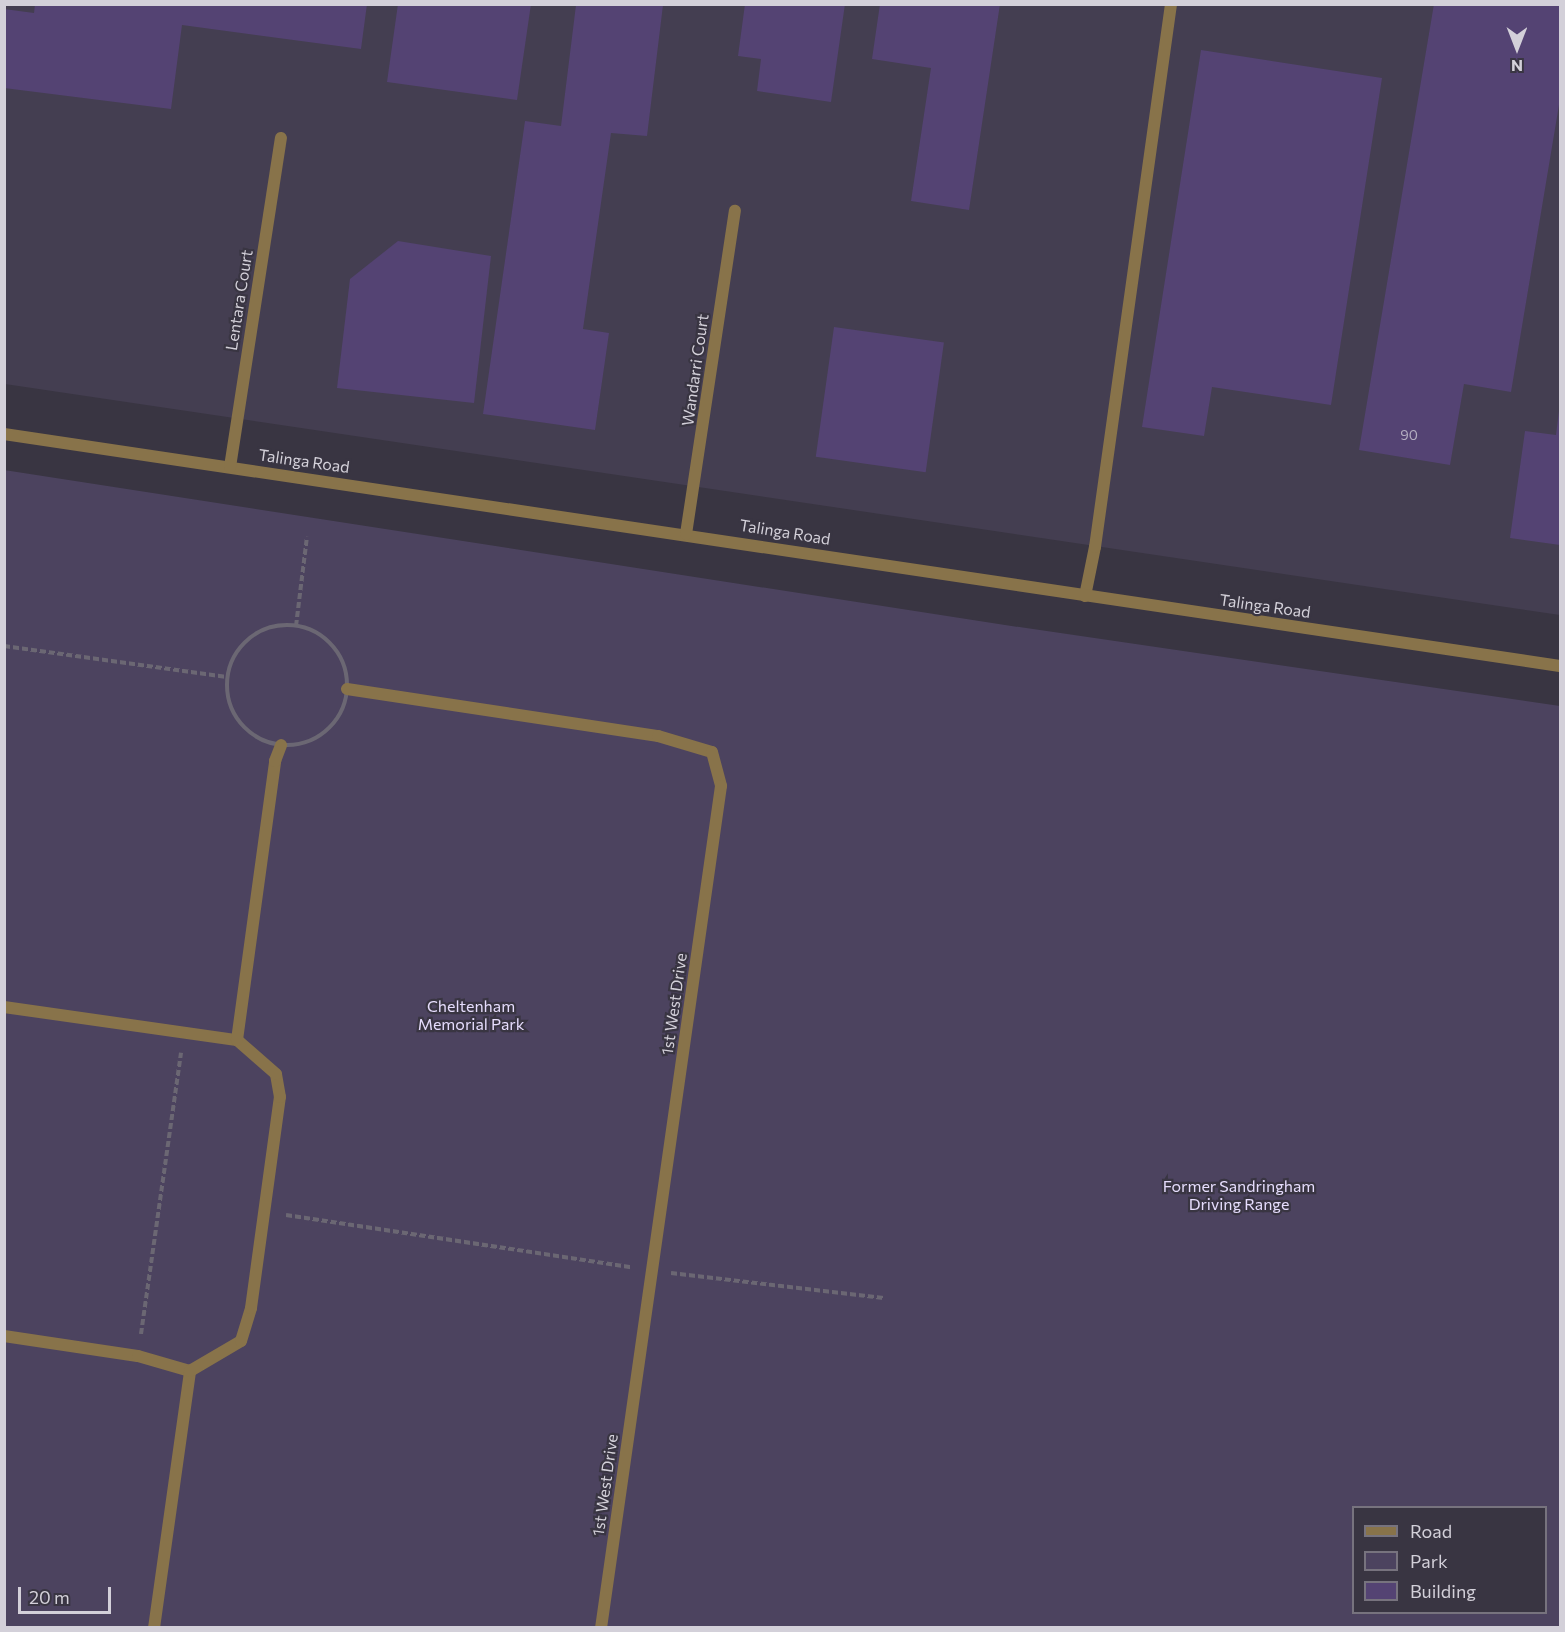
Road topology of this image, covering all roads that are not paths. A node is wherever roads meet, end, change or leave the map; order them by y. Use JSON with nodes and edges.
{"nodes":[{"id":1,"x":1171,"y":4,"type":"edge"},
{"id":2,"x":281,"y":138,"type":"dead end"},
{"id":3,"x":735,"y":211,"type":"dead end"},
{"id":4,"x":4,"y":434,"type":"edge"},
{"id":5,"x":230,"y":467,"type":"junction"},
{"id":6,"x":686,"y":534,"type":"junction"},
{"id":7,"x":1085,"y":596,"type":"junction"},
{"id":8,"x":1560,"y":666,"type":"edge"},
{"id":9,"x":347,"y":689,"type":"road end"},
{"id":10,"x":281,"y":745,"type":"dead end"},
{"id":11,"x":4,"y":1007,"type":"edge"},
{"id":12,"x":237,"y":1040,"type":"junction"},
{"id":13,"x":4,"y":1336,"type":"edge"},
{"id":14,"x":190,"y":1371,"type":"junction"},
{"id":15,"x":154,"y":1628,"type":"edge"},
{"id":16,"x":601,"y":1628,"type":"edge"}],
"edges":[{"from":1,"to":7,"type":"street"},
{"from":2,"to":5,"type":"street","name":"Lentara Court"},
{"from":3,"to":6,"type":"street","name":"Wandarri Court"},
{"from":4,"to":5,"type":"street","name":"Talinga Road"},
{"from":5,"to":6,"type":"street","name":"Talinga Road"},
{"from":6,"to":7,"type":"street","name":"Talinga Road"},
{"from":7,"to":8,"type":"street","name":"Talinga Road"},
{"from":9,"to":16,"type":"street","name":"1st West Drive"},
{"from":10,"to":12,"type":"street"},
{"from":11,"to":12,"type":"street"},
{"from":12,"to":14,"type":"street"},
{"from":13,"to":14,"type":"street"},
{"from":14,"to":15,"type":"street"}]}
